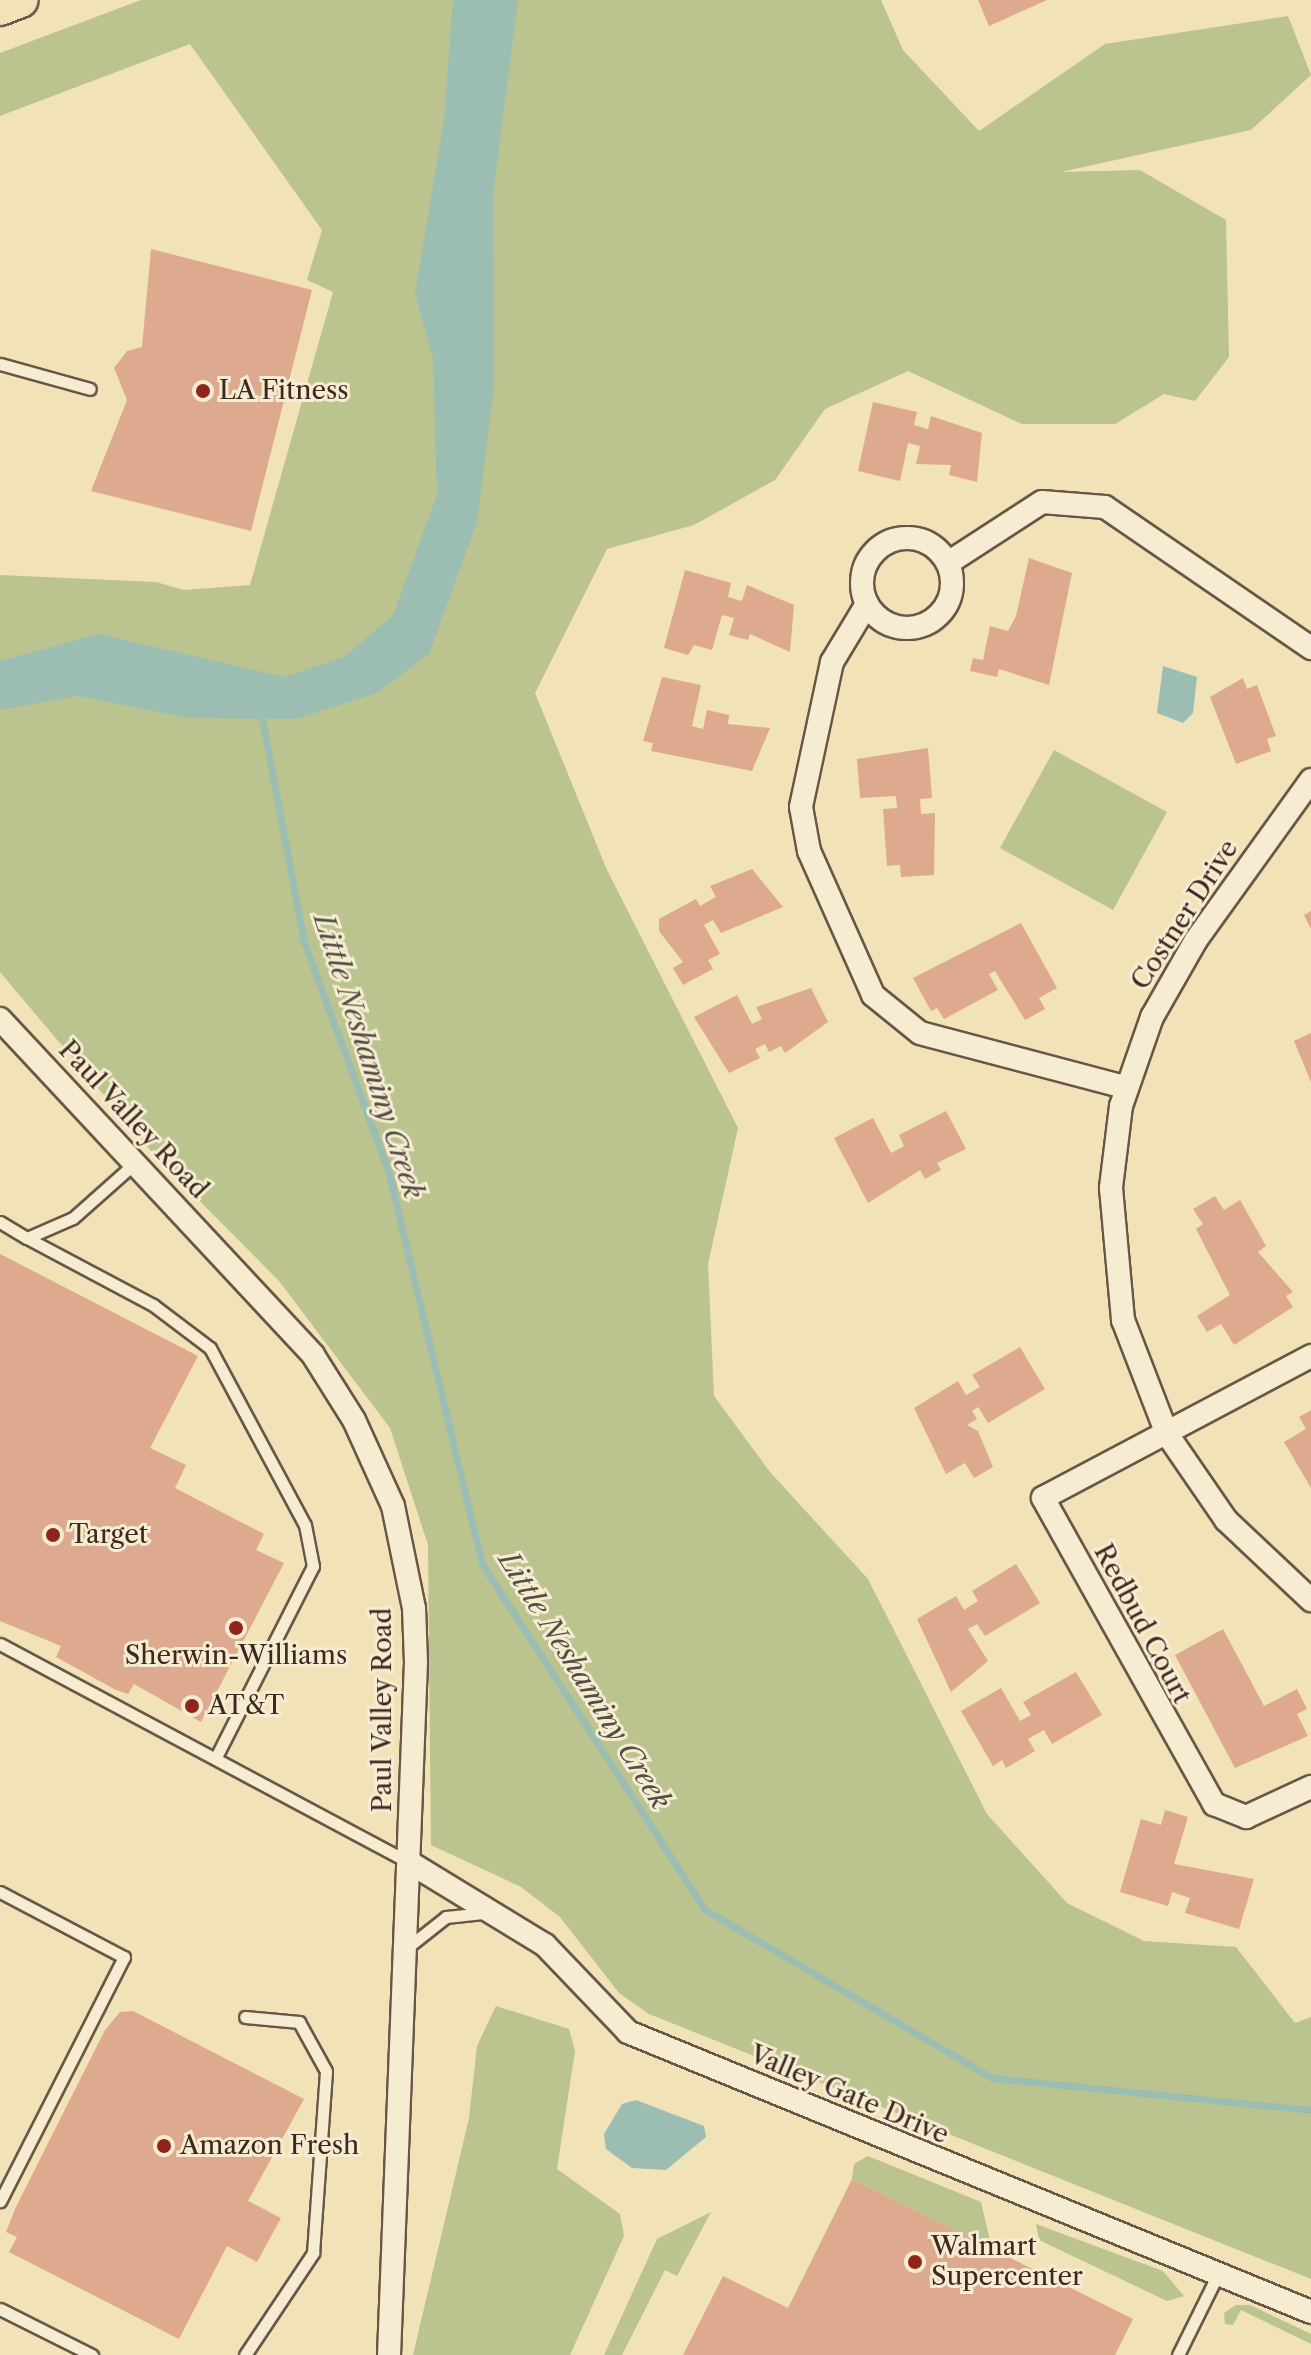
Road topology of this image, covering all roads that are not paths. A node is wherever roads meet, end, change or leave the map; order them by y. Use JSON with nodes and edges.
{"nodes":[{"id":1,"x":21,"y":0,"type":"edge"},
{"id":2,"x":0,"y":8,"type":"edge"},
{"id":3,"x":0,"y":364,"type":"edge"},
{"id":4,"x":90,"y":389,"type":"dead end"},
{"id":5,"x":948,"y":563,"type":"junction"},
{"id":6,"x":867,"y":604,"type":"junction"},
{"id":7,"x":1311,"y":648,"type":"edge"},
{"id":8,"x":1311,"y":780,"type":"edge"},
{"id":9,"x":0,"y":1019,"type":"edge"},
{"id":10,"x":1125,"y":1087,"type":"junction"},
{"id":11,"x":135,"y":1163,"type":"junction"},
{"id":12,"x":0,"y":1222,"type":"edge"},
{"id":13,"x":27,"y":1238,"type":"junction"},
{"id":14,"x":1311,"y":1356,"type":"edge"},
{"id":15,"x":1167,"y":1434,"type":"junction"},
{"id":16,"x":1311,"y":1600,"type":"edge"},
{"id":17,"x":0,"y":1644,"type":"edge"},
{"id":18,"x":215,"y":1759,"type":"junction"},
{"id":19,"x":1311,"y":1787,"type":"edge"},
{"id":20,"x":409,"y":1862,"type":"junction"},
{"id":21,"x":0,"y":1892,"type":"edge"},
{"id":22,"x":503,"y":1915,"type":"junction"},
{"id":23,"x":405,"y":1950,"type":"junction"},
{"id":24,"x":245,"y":2017,"type":"dead end"},
{"id":25,"x":0,"y":2201,"type":"edge"},
{"id":26,"x":1219,"y":2272,"type":"junction"},
{"id":27,"x":0,"y":2309,"type":"edge"},
{"id":28,"x":1311,"y":2312,"type":"edge"},
{"id":29,"x":92,"y":2355,"type":"edge"},
{"id":30,"x":245,"y":2355,"type":"edge"},
{"id":31,"x":389,"y":2355,"type":"edge"},
{"id":32,"x":1178,"y":2355,"type":"edge"}],
"edges":[{"from":1,"to":2,"type":"main road"},
{"from":3,"to":4,"type":"lane"},
{"from":5,"to":6,"type":"street"},
{"from":5,"to":6,"type":"street"},
{"from":5,"to":7,"type":"street"},
{"from":6,"to":10,"type":"street"},
{"from":8,"to":10,"type":"street","name":"Costner Drive"},
{"from":9,"to":11,"type":"street","name":"Paul Valley Road"},
{"from":10,"to":15,"type":"street","name":"Costner Drive"},
{"from":11,"to":13,"type":"lane"},
{"from":11,"to":20,"type":"street","name":"Paul Valley Road"},
{"from":12,"to":13,"type":"lane"},
{"from":13,"to":18,"type":"lane"},
{"from":14,"to":15,"type":"street"},
{"from":15,"to":16,"type":"street","name":"Costner Drive"},
{"from":15,"to":19,"type":"street","name":"Redbud Court"},
{"from":17,"to":18,"type":"lane"},
{"from":18,"to":20,"type":"lane"},
{"from":20,"to":22,"type":"street","name":"Valley Gate Drive"},
{"from":20,"to":23,"type":"street","name":"Paul Valley Road"},
{"from":21,"to":25,"type":"lane"},
{"from":22,"to":23,"type":"lane"},
{"from":22,"to":26,"type":"street","name":"Valley Gate Drive"},
{"from":23,"to":31,"type":"street","name":"Paul Valley Road"},
{"from":24,"to":30,"type":"lane"},
{"from":26,"to":28,"type":"street","name":"Valley Gate Drive"},
{"from":26,"to":32,"type":"lane"},
{"from":27,"to":29,"type":"lane"}]}
